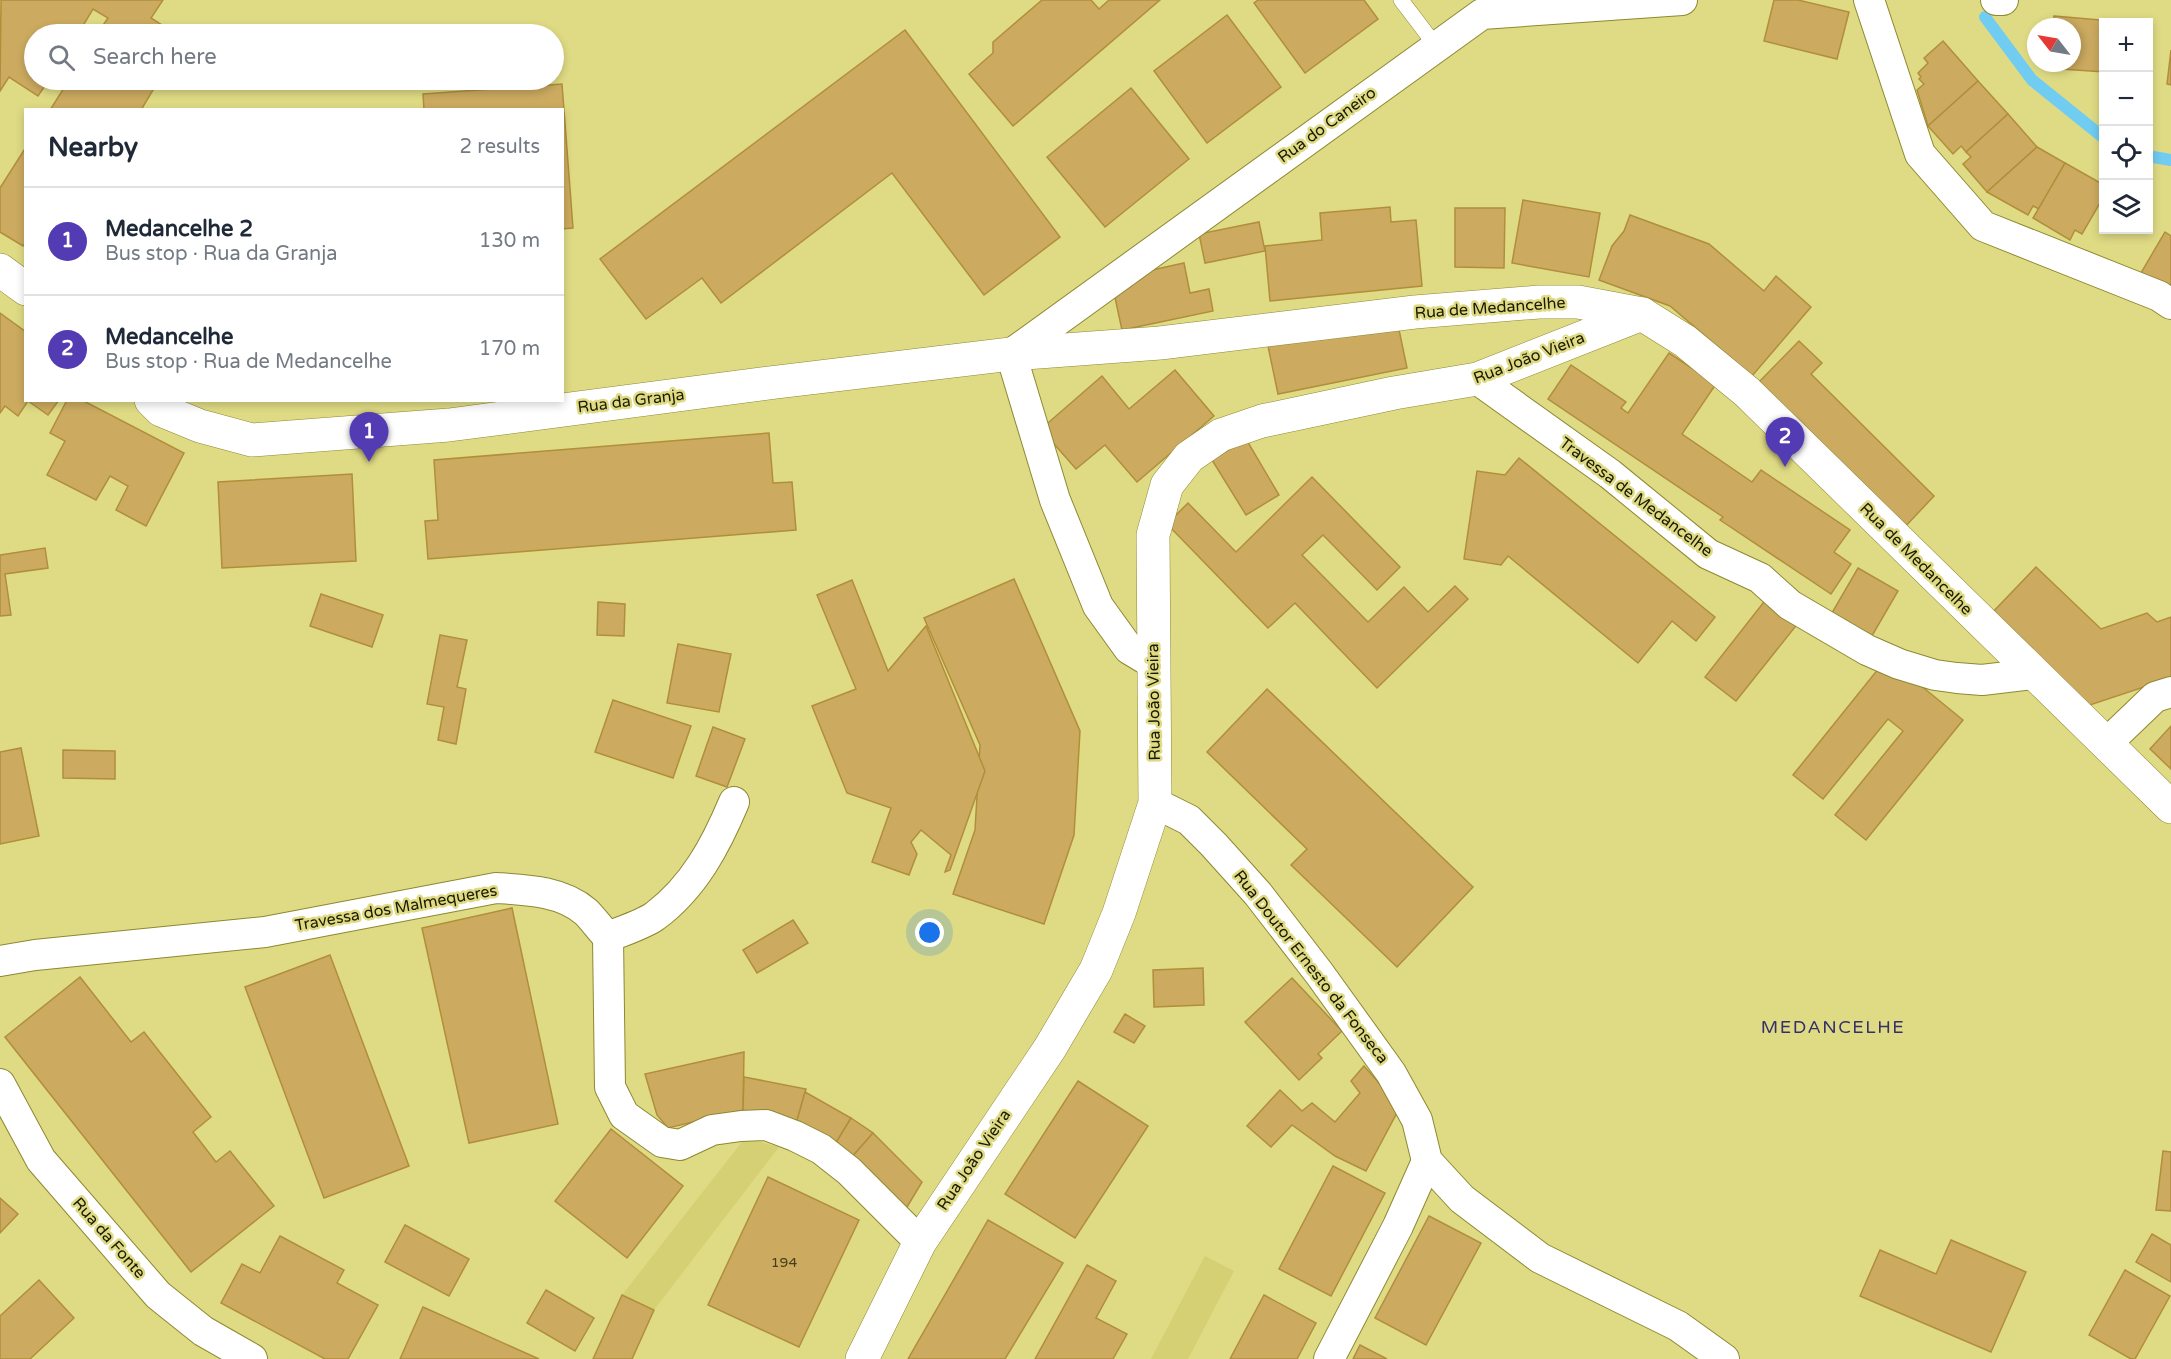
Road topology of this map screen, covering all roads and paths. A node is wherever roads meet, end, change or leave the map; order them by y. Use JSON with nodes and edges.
{"nodes":[{"id":1,"x":1401,"y":0,"type":"edge"},
{"id":2,"x":1682,"y":0,"type":"edge"},
{"id":3,"x":1869,"y":0,"type":"edge"},
{"id":4,"x":1996,"y":0,"type":"edge"},
{"id":5,"x":2003,"y":0,"type":"edge"},
{"id":6,"x":1436,"y":46,"type":"junction"},
{"id":7,"x":0,"y":270,"type":"edge"},
{"id":8,"x":24,"y":288,"type":"edge"},
{"id":9,"x":2171,"y":304,"type":"edge"},
{"id":10,"x":1642,"y":314,"type":"junction"},
{"id":11,"x":1011,"y":354,"type":"junction"},
{"id":12,"x":1477,"y":379,"type":"junction"},
{"id":13,"x":153,"y":402,"type":"edge"},
{"id":14,"x":1154,"y":663,"type":"junction"},
{"id":15,"x":2033,"y":674,"type":"junction"},
{"id":16,"x":2171,"y":692,"type":"edge"},
{"id":17,"x":2106,"y":744,"type":"junction"},
{"id":18,"x":734,"y":802,"type":"dead end"},
{"id":19,"x":1155,"y":803,"type":"junction"},
{"id":20,"x":2171,"y":807,"type":"edge"},
{"id":21,"x":608,"y":937,"type":"junction"},
{"id":22,"x":0,"y":962,"type":"edge"},
{"id":23,"x":0,"y":1084,"type":"edge"},
{"id":24,"x":1427,"y":1161,"type":"junction"},
{"id":25,"x":920,"y":1242,"type":"junction"},
{"id":26,"x":252,"y":1359,"type":"edge"},
{"id":27,"x":862,"y":1359,"type":"edge"},
{"id":28,"x":1329,"y":1359,"type":"edge"},
{"id":29,"x":1724,"y":1359,"type":"edge"}],
"edges":[{"from":1,"to":6,"type":"lane"},
{"from":2,"to":6,"type":"street","name":"Rua do Caneiro"},
{"from":3,"to":9,"type":"street"},
{"from":4,"to":5,"type":"street"},
{"from":6,"to":11,"type":"street","name":"Rua do Caneiro"},
{"from":7,"to":8,"type":"street"},
{"from":10,"to":11,"type":"street","name":"Rua de Medancelhe"},
{"from":10,"to":12,"type":"street","name":"Rua João Vieira"},
{"from":10,"to":15,"type":"street","name":"Rua de Medancelhe"},
{"from":11,"to":13,"type":"street","name":"Rua da Granja"},
{"from":11,"to":14,"type":"street"},
{"from":12,"to":14,"type":"street","name":"Rua João Vieira"},
{"from":12,"to":15,"type":"street","name":"Travessa de Medancelhe"},
{"from":14,"to":19,"type":"street","name":"Rua João Vieira"},
{"from":15,"to":17,"type":"street","name":"Rua de Medancelhe"},
{"from":16,"to":17,"type":"street"},
{"from":17,"to":20,"type":"street","name":"Rua de Medancelhe"},
{"from":18,"to":21,"type":"street"},
{"from":19,"to":24,"type":"street","name":"Rua Doutor Ernesto da Fonseca"},
{"from":19,"to":25,"type":"street","name":"Rua João Vieira"},
{"from":21,"to":22,"type":"street","name":"Travessa dos Malmequeres"},
{"from":21,"to":25,"type":"street"},
{"from":23,"to":26,"type":"street","name":"Rua da Fonte"},
{"from":24,"to":28,"type":"street"},
{"from":24,"to":29,"type":"street","name":"Rua Doutor Ernesto da Fonseca"},
{"from":25,"to":27,"type":"street","name":"Rua João Vieira"}]}
